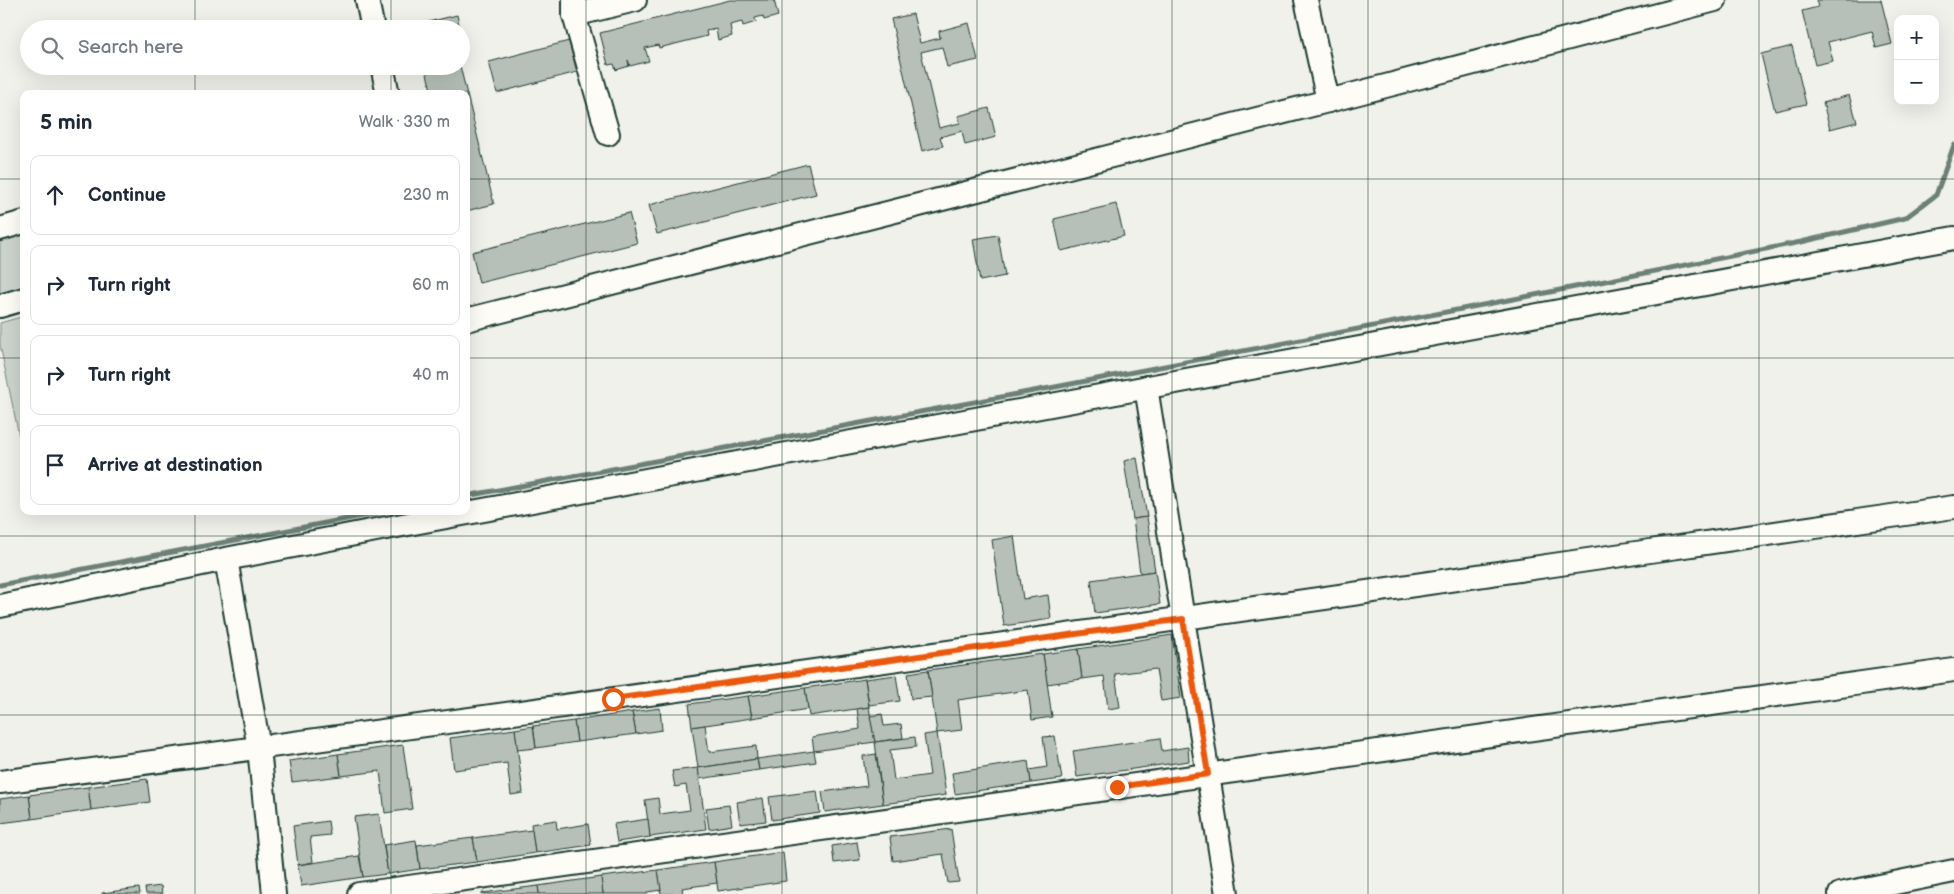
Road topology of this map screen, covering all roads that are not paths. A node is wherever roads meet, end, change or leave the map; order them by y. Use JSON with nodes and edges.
{"nodes":[{"id":1,"x":367,"y":0,"type":"edge"},
{"id":2,"x":635,"y":0,"type":"edge"},
{"id":3,"x":1306,"y":0,"type":"edge"},
{"id":4,"x":1715,"y":0,"type":"edge"},
{"id":5,"x":574,"y":7,"type":"edge"},
{"id":6,"x":371,"y":20,"type":"edge"},
{"id":7,"x":384,"y":75,"type":"edge"},
{"id":8,"x":387,"y":90,"type":"edge"},
{"id":9,"x":1328,"y":101,"type":"junction"},
{"id":10,"x":608,"y":134,"type":"dead end"},
{"id":11,"x":20,"y":223,"type":"edge"},
{"id":12,"x":0,"y":229,"type":"edge"},
{"id":13,"x":1954,"y":238,"type":"edge"},
{"id":14,"x":20,"y":300,"type":"edge"},
{"id":15,"x":0,"y":306,"type":"edge"},
{"id":16,"x":470,"y":319,"type":"edge"},
{"id":17,"x":1146,"y":387,"type":"junction"},
{"id":18,"x":1954,"y":507,"type":"edge"},
{"id":19,"x":470,"y":513,"type":"edge"},
{"id":20,"x":461,"y":515,"type":"edge"},
{"id":21,"x":226,"y":559,"type":"junction"},
{"id":22,"x":0,"y":606,"type":"edge"},
{"id":23,"x":1183,"y":619,"type":"junction"},
{"id":24,"x":1954,"y":670,"type":"edge"},
{"id":25,"x":259,"y":748,"type":"junction"},
{"id":26,"x":1208,"y":774,"type":"junction"},
{"id":27,"x":0,"y":782,"type":"edge"},
{"id":28,"x":1954,"y":871,"type":"edge"},
{"id":29,"x":274,"y":894,"type":"edge"},
{"id":30,"x":359,"y":894,"type":"edge"},
{"id":31,"x":1226,"y":894,"type":"edge"},
{"id":32,"x":1840,"y":894,"type":"edge"}],
"edges":[{"from":1,"to":6,"type":"street"},
{"from":2,"to":5,"type":"street"},
{"from":3,"to":9,"type":"street"},
{"from":4,"to":9,"type":"street"},
{"from":5,"to":10,"type":"street"},
{"from":7,"to":8,"type":"street"},
{"from":9,"to":16,"type":"street"},
{"from":11,"to":12,"type":"street"},
{"from":13,"to":17,"type":"street"},
{"from":14,"to":15,"type":"street"},
{"from":17,"to":19,"type":"street"},
{"from":17,"to":23,"type":"street"},
{"from":18,"to":23,"type":"street"},
{"from":20,"to":21,"type":"street"},
{"from":21,"to":22,"type":"street"},
{"from":21,"to":25,"type":"street"},
{"from":23,"to":25,"type":"street"},
{"from":23,"to":26,"type":"street"},
{"from":24,"to":26,"type":"street"},
{"from":25,"to":27,"type":"street"},
{"from":25,"to":29,"type":"street"},
{"from":26,"to":30,"type":"street"},
{"from":26,"to":31,"type":"street"},
{"from":28,"to":32,"type":"street"}]}
